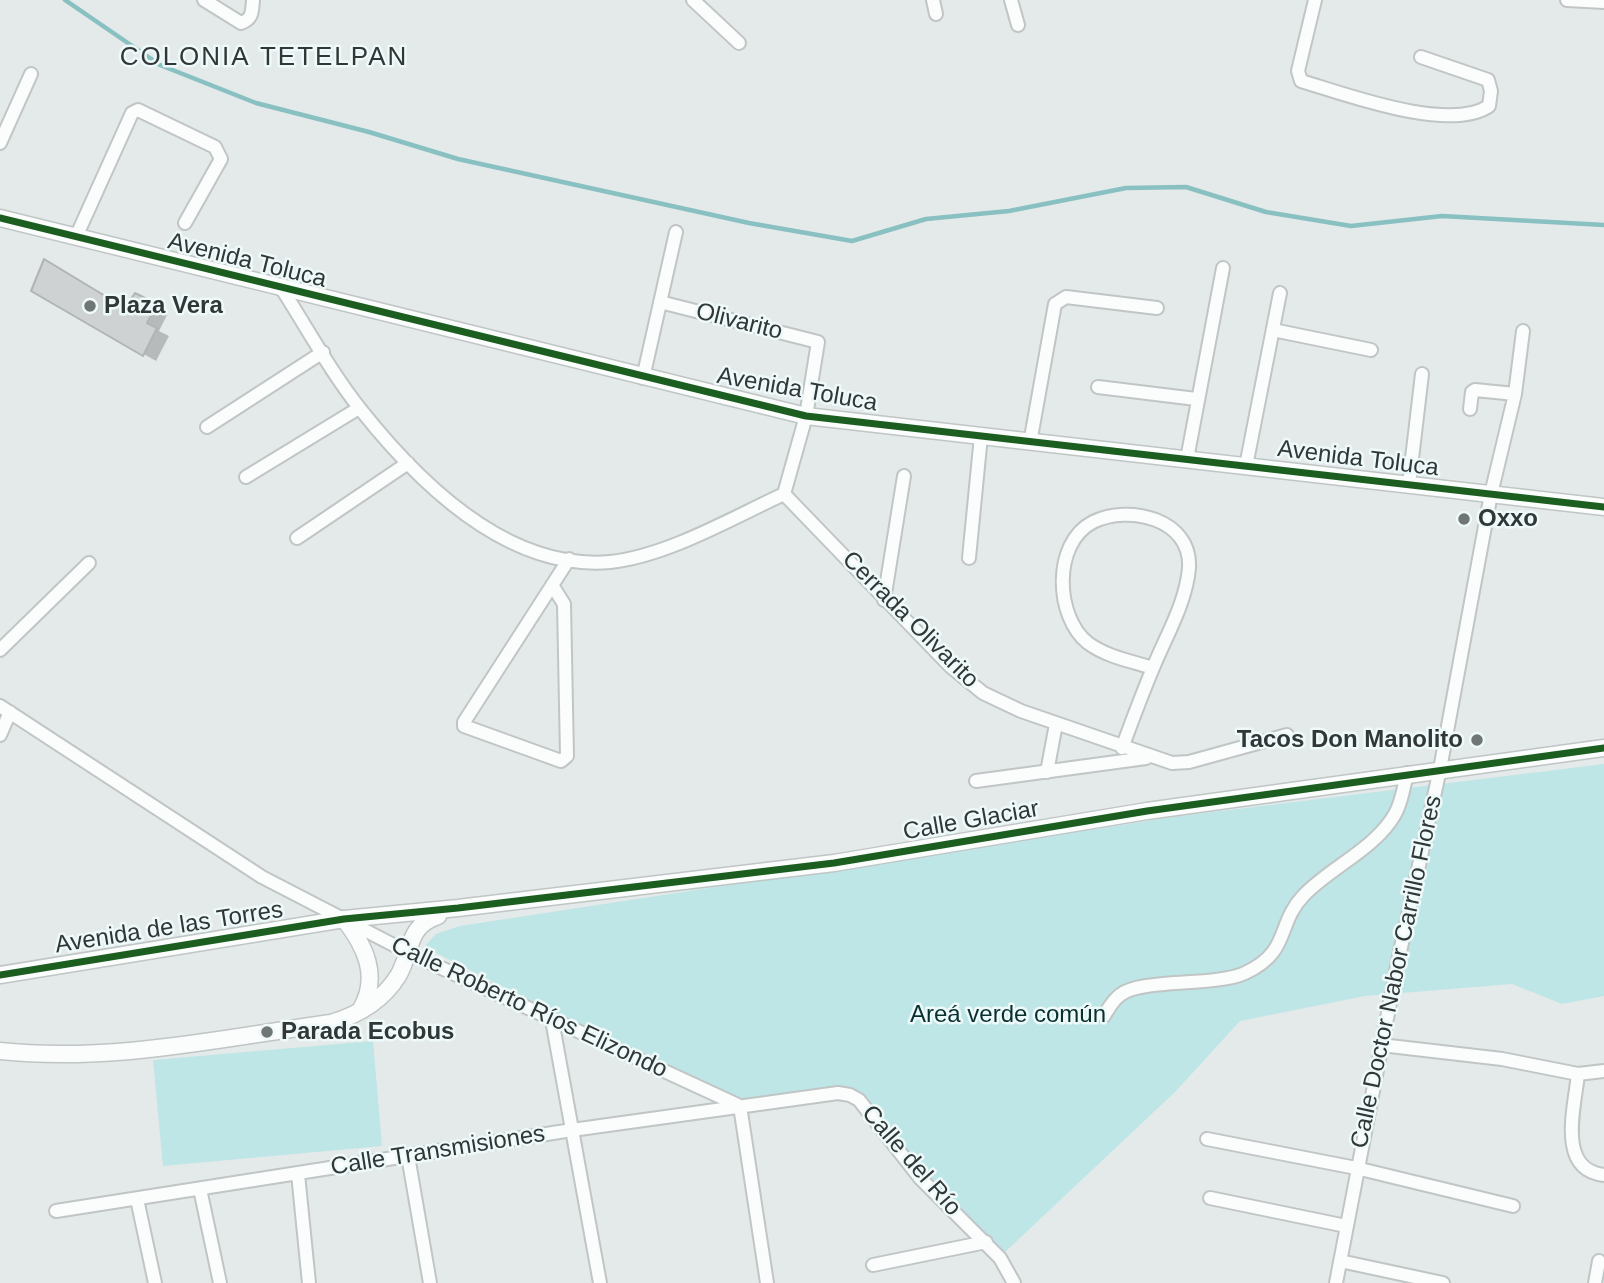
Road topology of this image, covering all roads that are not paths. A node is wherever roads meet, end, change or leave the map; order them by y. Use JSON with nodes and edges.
{"nodes":[{"id":1,"x":204,"y":0,"type":"edge"},
{"id":2,"x":253,"y":0,"type":"edge"},
{"id":3,"x":693,"y":0,"type":"edge"},
{"id":4,"x":933,"y":0,"type":"edge"},
{"id":5,"x":1011,"y":0,"type":"edge"},
{"id":6,"x":1315,"y":0,"type":"edge"},
{"id":7,"x":1567,"y":0,"type":"edge"},
{"id":8,"x":1604,"y":2,"type":"edge"},
{"id":9,"x":936,"y":14,"type":"dead end"},
{"id":10,"x":1018,"y":25,"type":"dead end"},
{"id":11,"x":739,"y":43,"type":"dead end"},
{"id":12,"x":1421,"y":57,"type":"dead end"},
{"id":13,"x":31,"y":74,"type":"dead end"},
{"id":14,"x":0,"y":143,"type":"edge"},
{"id":15,"x":0,"y":218,"type":"edge"},
{"id":16,"x":186,"y":223,"type":"dead end"},
{"id":17,"x":676,"y":232,"type":"dead end"},
{"id":18,"x":76,"y":237,"type":"junction"},
{"id":19,"x":1223,"y":268,"type":"dead end"},
{"id":20,"x":282,"y":289,"type":"junction"},
{"id":21,"x":1280,"y":293,"type":"dead end"},
{"id":22,"x":660,"y":302,"type":"junction"},
{"id":23,"x":1157,"y":307,"type":"dead end"},
{"id":24,"x":1273,"y":330,"type":"junction"},
{"id":25,"x":1523,"y":331,"type":"dead end"},
{"id":26,"x":1371,"y":350,"type":"dead end"},
{"id":27,"x":323,"y":352,"type":"junction"},
{"id":28,"x":1422,"y":374,"type":"dead end"},
{"id":29,"x":643,"y":378,"type":"junction"},
{"id":30,"x":1098,"y":387,"type":"dead end"},
{"id":31,"x":1515,"y":394,"type":"junction"},
{"id":32,"x":1196,"y":399,"type":"junction"},
{"id":33,"x":359,"y":408,"type":"junction"},
{"id":34,"x":1470,"y":409,"type":"dead end"},
{"id":35,"x":806,"y":416,"type":"junction"},
{"id":36,"x":207,"y":428,"type":"dead end"},
{"id":37,"x":981,"y":436,"type":"junction"},
{"id":38,"x":1030,"y":443,"type":"junction"},
{"id":39,"x":1187,"y":459,"type":"junction"},
{"id":40,"x":408,"y":463,"type":"junction"},
{"id":41,"x":1246,"y":466,"type":"junction"},
{"id":42,"x":904,"y":476,"type":"dead end"},
{"id":43,"x":246,"y":477,"type":"dead end"},
{"id":44,"x":1409,"y":484,"type":"junction"},
{"id":45,"x":784,"y":494,"type":"junction"},
{"id":46,"x":1491,"y":494,"type":"junction"},
{"id":47,"x":1604,"y":508,"type":"edge"},
{"id":48,"x":297,"y":538,"type":"dead end"},
{"id":49,"x":969,"y":558,"type":"dead end"},
{"id":50,"x":569,"y":559,"type":"junction"},
{"id":51,"x":89,"y":563,"type":"dead end"},
{"id":52,"x":552,"y":585,"type":"junction"},
{"id":53,"x":884,"y":600,"type":"junction"},
{"id":54,"x":0,"y":650,"type":"edge"},
{"id":55,"x":1153,"y":668,"type":"junction"},
{"id":56,"x":5,"y":709,"type":"edge"},
{"id":57,"x":1056,"y":724,"type":"junction"},
{"id":58,"x":0,"y":735,"type":"edge"},
{"id":59,"x":1287,"y":735,"type":"dead end"},
{"id":60,"x":1122,"y":748,"type":"junction"},
{"id":61,"x":1604,"y":748,"type":"edge"},
{"id":62,"x":1149,"y":758,"type":"junction"},
{"id":63,"x":1440,"y":769,"type":"junction"},
{"id":64,"x":1047,"y":772,"type":"junction"},
{"id":65,"x":1407,"y":773,"type":"junction"},
{"id":66,"x":976,"y":781,"type":"dead end"},
{"id":67,"x":458,"y":908,"type":"junction"},
{"id":68,"x":344,"y":919,"type":"junction"},
{"id":69,"x":409,"y":953,"type":"junction"},
{"id":70,"x":0,"y":975,"type":"edge"},
{"id":71,"x":357,"y":1015,"type":"junction"},
{"id":72,"x":1104,"y":1016,"type":"dead end"},
{"id":73,"x":552,"y":1020,"type":"junction"},
{"id":74,"x":1381,"y":1045,"type":"junction"},
{"id":75,"x":0,"y":1051,"type":"edge"},
{"id":76,"x":1604,"y":1071,"type":"edge"},
{"id":77,"x":1578,"y":1074,"type":"junction"},
{"id":78,"x":740,"y":1105,"type":"junction"},
{"id":79,"x":572,"y":1130,"type":"junction"},
{"id":80,"x":1207,"y":1139,"type":"dead end"},
{"id":81,"x":408,"y":1156,"type":"junction"},
{"id":82,"x":1356,"y":1168,"type":"junction"},
{"id":83,"x":298,"y":1174,"type":"junction"},
{"id":84,"x":1604,"y":1175,"type":"edge"},
{"id":85,"x":200,"y":1189,"type":"junction"},
{"id":86,"x":1210,"y":1198,"type":"dead end"},
{"id":87,"x":137,"y":1199,"type":"junction"},
{"id":88,"x":1513,"y":1206,"type":"dead end"},
{"id":89,"x":55,"y":1211,"type":"dead end"},
{"id":90,"x":1346,"y":1226,"type":"junction"},
{"id":91,"x":986,"y":1242,"type":"junction"},
{"id":92,"x":1340,"y":1261,"type":"junction"},
{"id":93,"x":1599,"y":1261,"type":"dead end"},
{"id":94,"x":873,"y":1265,"type":"dead end"},
{"id":95,"x":155,"y":1283,"type":"edge"},
{"id":96,"x":220,"y":1283,"type":"edge"},
{"id":97,"x":309,"y":1283,"type":"edge"},
{"id":98,"x":430,"y":1283,"type":"edge"},
{"id":99,"x":600,"y":1283,"type":"edge"},
{"id":100,"x":767,"y":1283,"type":"edge"},
{"id":101,"x":1014,"y":1283,"type":"edge"},
{"id":102,"x":1336,"y":1283,"type":"edge"},
{"id":103,"x":1443,"y":1283,"type":"edge"},
{"id":104,"x":1595,"y":1283,"type":"edge"}],
"edges":[{"from":1,"to":2,"type":"street"},
{"from":3,"to":11,"type":"street"},
{"from":4,"to":9,"type":"street"},
{"from":5,"to":10,"type":"street"},
{"from":6,"to":12,"type":"street"},
{"from":7,"to":8,"type":"street"},
{"from":13,"to":14,"type":"street"},
{"from":15,"to":18,"type":"street","name":"Avenida Toluca"},
{"from":16,"to":18,"type":"street"},
{"from":17,"to":22,"type":"street"},
{"from":18,"to":20,"type":"street","name":"Avenida Toluca"},
{"from":19,"to":32,"type":"street"},
{"from":20,"to":27,"type":"street"},
{"from":20,"to":29,"type":"street","name":"Avenida Toluca"},
{"from":21,"to":24,"type":"street"},
{"from":22,"to":29,"type":"street"},
{"from":22,"to":35,"type":"street","name":"Olivarito"},
{"from":23,"to":38,"type":"street"},
{"from":24,"to":26,"type":"street"},
{"from":24,"to":41,"type":"street"},
{"from":25,"to":31,"type":"street","name":"Calle Doctor Nabor Carrillo Flores"},
{"from":27,"to":33,"type":"street"},
{"from":27,"to":36,"type":"street"},
{"from":28,"to":44,"type":"street"},
{"from":29,"to":35,"type":"street","name":"Avenida Toluca"},
{"from":30,"to":32,"type":"street"},
{"from":31,"to":34,"type":"street"},
{"from":31,"to":46,"type":"street","name":"Calle Doctor Nabor Carrillo Flores"},
{"from":32,"to":39,"type":"street"},
{"from":33,"to":40,"type":"street"},
{"from":33,"to":43,"type":"street"},
{"from":35,"to":37,"type":"street","name":"Avenida Toluca"},
{"from":35,"to":45,"type":"street"},
{"from":37,"to":38,"type":"street","name":"Avenida Toluca"},
{"from":37,"to":49,"type":"street"},
{"from":38,"to":39,"type":"street","name":"Avenida Toluca"},
{"from":39,"to":41,"type":"street","name":"Avenida Toluca"},
{"from":40,"to":48,"type":"street"},
{"from":40,"to":50,"type":"street"},
{"from":41,"to":44,"type":"street","name":"Avenida Toluca"},
{"from":42,"to":53,"type":"street"},
{"from":44,"to":46,"type":"street","name":"Avenida Toluca"},
{"from":45,"to":50,"type":"street"},
{"from":45,"to":53,"type":"street","name":"Cerrada Olivarito"},
{"from":46,"to":47,"type":"street","name":"Avenida Toluca"},
{"from":46,"to":63,"type":"street","name":"Calle Doctor Nabor Carrillo Flores"},
{"from":50,"to":52,"type":"street"},
{"from":51,"to":54,"type":"street"},
{"from":52,"to":52,"type":"street"},
{"from":53,"to":57,"type":"street","name":"Cerrada Olivarito"},
{"from":55,"to":55,"type":"street"},
{"from":55,"to":60,"type":"street"},
{"from":56,"to":58,"type":"street"},
{"from":56,"to":68,"type":"street","name":"Calle Roberto Ríos Elizondo"},
{"from":57,"to":60,"type":"street","name":"Cerrada Olivarito"},
{"from":57,"to":64,"type":"street"},
{"from":59,"to":62,"type":"street","name":"Cerrada Olivarito"},
{"from":60,"to":62,"type":"street","name":"Cerrada Olivarito"},
{"from":61,"to":63,"type":"street","name":"Calle Glaciar"},
{"from":62,"to":64,"type":"street"},
{"from":63,"to":65,"type":"street","name":"Calle Glaciar"},
{"from":63,"to":74,"type":"street","name":"Calle Doctor Nabor Carrillo Flores"},
{"from":64,"to":66,"type":"street"},
{"from":65,"to":67,"type":"street","name":"Calle Glaciar"},
{"from":65,"to":72,"type":"street"},
{"from":67,"to":68,"type":"street","name":"Calle Glaciar"},
{"from":67,"to":69,"type":"street","name":"Calle Glaciar"},
{"from":68,"to":69,"type":"street","name":"Calle Roberto Ríos Elizondo"},
{"from":68,"to":70,"type":"street","name":"Avenida de las Torres"},
{"from":68,"to":71,"type":"street"},
{"from":69,"to":71,"type":"street"},
{"from":69,"to":73,"type":"street","name":"Calle Roberto Ríos Elizondo"},
{"from":71,"to":75,"type":"street"},
{"from":73,"to":78,"type":"street","name":"Calle Roberto Ríos Elizondo"},
{"from":73,"to":79,"type":"street"},
{"from":74,"to":77,"type":"street"},
{"from":74,"to":82,"type":"street","name":"Calle Doctor Nabor Carrillo Flores"},
{"from":76,"to":77,"type":"street"},
{"from":77,"to":84,"type":"street"},
{"from":78,"to":79,"type":"street","name":"Calle Transmisiones"},
{"from":78,"to":91,"type":"street","name":"Calle del Río"},
{"from":78,"to":100,"type":"street"},
{"from":79,"to":81,"type":"street","name":"Calle Transmisiones"},
{"from":79,"to":99,"type":"street"},
{"from":80,"to":82,"type":"street"},
{"from":81,"to":83,"type":"street","name":"Calle Transmisiones"},
{"from":81,"to":98,"type":"street"},
{"from":82,"to":88,"type":"street"},
{"from":82,"to":90,"type":"street","name":"Calle Doctor Nabor Carrillo Flores"},
{"from":83,"to":85,"type":"street","name":"Calle Transmisiones"},
{"from":83,"to":97,"type":"street"},
{"from":85,"to":87,"type":"street","name":"Calle Transmisiones"},
{"from":85,"to":96,"type":"street"},
{"from":86,"to":90,"type":"street"},
{"from":87,"to":89,"type":"street","name":"Calle Transmisiones"},
{"from":87,"to":95,"type":"street"},
{"from":90,"to":92,"type":"street","name":"Calle Doctor Nabor Carrillo Flores"},
{"from":91,"to":94,"type":"street"},
{"from":91,"to":101,"type":"street","name":"Calle del Río"},
{"from":92,"to":102,"type":"street","name":"Calle Doctor Nabor Carrillo Flores"},
{"from":92,"to":103,"type":"street"},
{"from":93,"to":104,"type":"street"}]}
